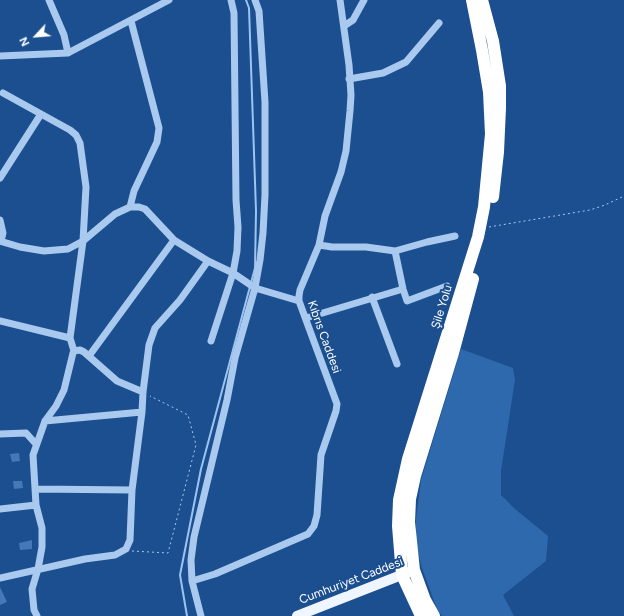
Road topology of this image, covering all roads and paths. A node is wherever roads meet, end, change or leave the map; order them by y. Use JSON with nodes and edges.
{"nodes":[{"id":1,"x":48,"y":0,"type":"edge"},
{"id":2,"x":169,"y":0,"type":"edge"},
{"id":3,"x":231,"y":0,"type":"edge"},
{"id":4,"x":254,"y":0,"type":"edge"},
{"id":5,"x":340,"y":0,"type":"edge"},
{"id":6,"x":364,"y":0,"type":"edge"},
{"id":7,"x":472,"y":0,"type":"edge"},
{"id":8,"x":482,"y":0,"type":"edge"},
{"id":9,"x":131,"y":20,"type":"junction"},
{"id":10,"x":439,"y":23,"type":"dead end"},
{"id":11,"x":344,"y":26,"type":"junction"},
{"id":12,"x":68,"y":53,"type":"junction"},
{"id":13,"x":0,"y":56,"type":"edge"},
{"id":14,"x":349,"y":79,"type":"junction"},
{"id":15,"x":3,"y":93,"type":"dead end"},
{"id":16,"x":41,"y":114,"type":"junction"},
{"id":17,"x":0,"y":178,"type":"edge"},
{"id":18,"x":624,"y":196,"type":"edge"},
{"id":19,"x":130,"y":207,"type":"junction"},
{"id":20,"x":0,"y":220,"type":"edge"},
{"id":21,"x":488,"y":227,"type":"junction"},
{"id":22,"x":455,"y":236,"type":"dead end"},
{"id":23,"x":174,"y":240,"type":"junction"},
{"id":24,"x":0,"y":241,"type":"edge"},
{"id":25,"x":83,"y":241,"type":"junction"},
{"id":26,"x":319,"y":245,"type":"junction"},
{"id":27,"x":395,"y":251,"type":"junction"},
{"id":28,"x":208,"y":261,"type":"junction"},
{"id":29,"x":233,"y":273,"type":"junction"},
{"id":30,"x":447,"y":286,"type":"dead end"},
{"id":31,"x":255,"y":288,"type":"junction"},
{"id":32,"x":403,"y":289,"type":"junction"},
{"id":33,"x":372,"y":297,"type":"junction"},
{"id":34,"x":299,"y":301,"type":"junction"},
{"id":35,"x":306,"y":318,"type":"junction"},
{"id":36,"x":0,"y":321,"type":"edge"},
{"id":37,"x":70,"y":338,"type":"junction"},
{"id":38,"x":211,"y":341,"type":"dead end"},
{"id":39,"x":74,"y":351,"type":"junction"},
{"id":40,"x":88,"y":356,"type":"junction"},
{"id":41,"x":397,"y":364,"type":"dead end"},
{"id":42,"x":143,"y":392,"type":"junction"},
{"id":43,"x":142,"y":412,"type":"junction"},
{"id":44,"x":45,"y":420,"type":"junction"},
{"id":45,"x":0,"y":434,"type":"edge"},
{"id":46,"x":36,"y":444,"type":"junction"},
{"id":47,"x":35,"y":489,"type":"junction"},
{"id":48,"x":132,"y":490,"type":"junction"},
{"id":49,"x":36,"y":505,"type":"junction"},
{"id":50,"x":0,"y":509,"type":"edge"},
{"id":51,"x":123,"y":551,"type":"junction"},
{"id":52,"x":38,"y":569,"type":"junction"},
{"id":53,"x":414,"y":570,"type":"junction"},
{"id":54,"x":402,"y":575,"type":"junction"},
{"id":55,"x":0,"y":578,"type":"edge"},
{"id":56,"x":192,"y":581,"type":"junction"},
{"id":57,"x":37,"y":616,"type":"edge"},
{"id":58,"x":201,"y":616,"type":"edge"},
{"id":59,"x":297,"y":616,"type":"edge"},
{"id":60,"x":421,"y":616,"type":"edge"},
{"id":61,"x":434,"y":616,"type":"edge"}],
"edges":[{"from":1,"to":12,"type":"street"},
{"from":2,"to":9,"type":"street"},
{"from":3,"to":29,"type":"street"},
{"from":4,"to":31,"type":"street"},
{"from":5,"to":11,"type":"street","name":"Kıbrıs Caddesi"},
{"from":6,"to":11,"type":"street"},
{"from":7,"to":54,"type":"highway","name":"Şile Yolu"},
{"from":8,"to":21,"type":"highway","name":"Şile Yolu"},
{"from":9,"to":12,"type":"street"},
{"from":9,"to":19,"type":"street"},
{"from":10,"to":14,"type":"street"},
{"from":11,"to":14,"type":"street","name":"Kıbrıs Caddesi"},
{"from":12,"to":13,"type":"street"},
{"from":14,"to":26,"type":"street","name":"Kıbrıs Caddesi"},
{"from":15,"to":16,"type":"street"},
{"from":16,"to":17,"type":"street"},
{"from":16,"to":25,"type":"street"},
{"from":18,"to":21,"type":"path"},
{"from":19,"to":23,"type":"street"},
{"from":19,"to":25,"type":"street"},
{"from":20,"to":24,"type":"street"},
{"from":21,"to":53,"type":"highway","name":"Şile Yolu"},
{"from":22,"to":27,"type":"street"},
{"from":23,"to":28,"type":"street"},
{"from":23,"to":40,"type":"street"},
{"from":24,"to":25,"type":"street"},
{"from":25,"to":37,"type":"street"},
{"from":26,"to":27,"type":"street"},
{"from":26,"to":34,"type":"street","name":"Kıbrıs Caddesi"},
{"from":27,"to":32,"type":"street"},
{"from":28,"to":29,"type":"street"},
{"from":28,"to":42,"type":"street"},
{"from":29,"to":31,"type":"street"},
{"from":29,"to":38,"type":"street"},
{"from":30,"to":32,"type":"street"},
{"from":31,"to":34,"type":"street"},
{"from":31,"to":56,"type":"street"},
{"from":32,"to":33,"type":"street"},
{"from":33,"to":35,"type":"street"},
{"from":33,"to":41,"type":"street"},
{"from":34,"to":35,"type":"street","name":"Kıbrıs Caddesi"},
{"from":35,"to":56,"type":"street","name":"Kıbrıs Caddesi"},
{"from":36,"to":37,"type":"street"},
{"from":37,"to":39,"type":"street"},
{"from":39,"to":40,"type":"street"},
{"from":39,"to":44,"type":"street"},
{"from":40,"to":42,"type":"street"},
{"from":42,"to":43,"type":"street"},
{"from":42,"to":51,"type":"path"},
{"from":43,"to":44,"type":"street"},
{"from":43,"to":48,"type":"street"},
{"from":44,"to":46,"type":"street"},
{"from":45,"to":46,"type":"street"},
{"from":46,"to":47,"type":"street"},
{"from":47,"to":48,"type":"street"},
{"from":47,"to":49,"type":"street"},
{"from":48,"to":51,"type":"street"},
{"from":49,"to":50,"type":"street"},
{"from":49,"to":52,"type":"street"},
{"from":51,"to":52,"type":"street"},
{"from":52,"to":55,"type":"street"},
{"from":52,"to":57,"type":"street"},
{"from":53,"to":54,"type":"main road","name":"Cumhuriyet Caddesi"},
{"from":53,"to":61,"type":"highway","name":"Şile Yolu"},
{"from":54,"to":59,"type":"main road","name":"Cumhuriyet Caddesi"},
{"from":54,"to":60,"type":"highway","name":"Şile Yolu"},
{"from":56,"to":58,"type":"street"}]}
